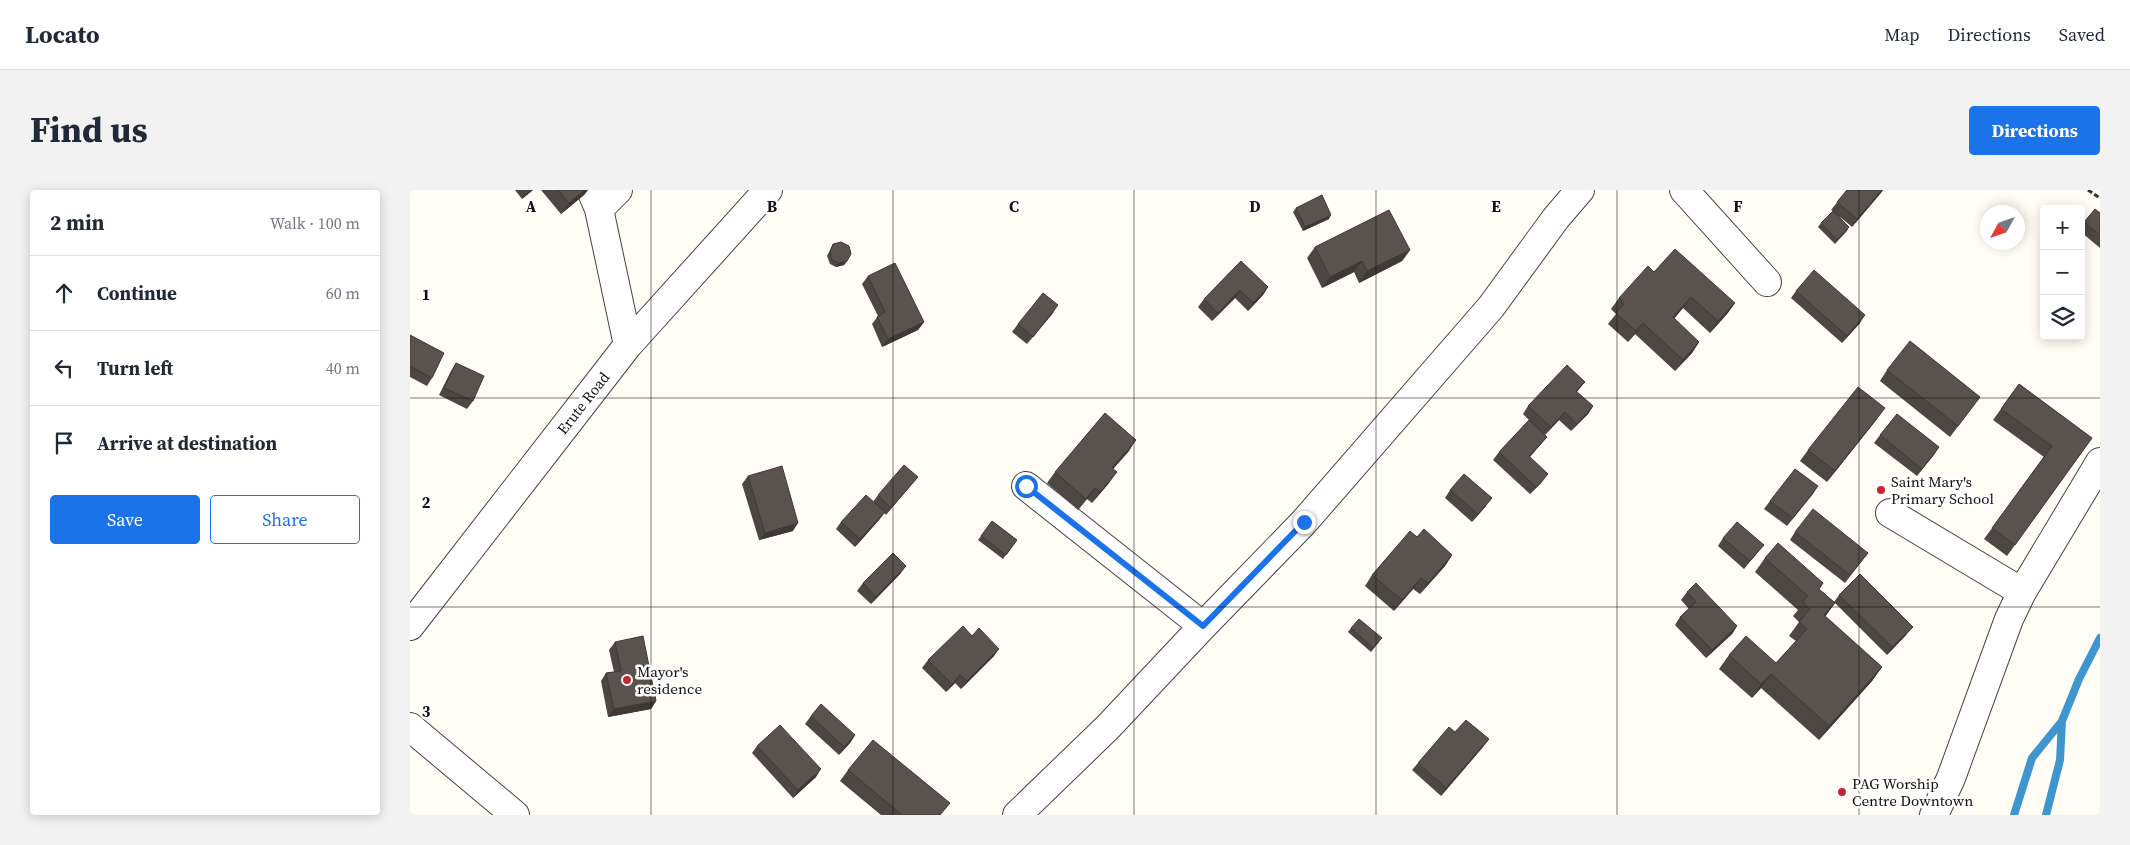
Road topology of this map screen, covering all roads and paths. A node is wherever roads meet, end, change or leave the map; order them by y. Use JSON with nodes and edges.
{"nodes":[{"id":1,"x":618,"y":190,"type":"edge"},
{"id":2,"x":768,"y":190,"type":"edge"},
{"id":3,"x":1580,"y":190,"type":"edge"},
{"id":4,"x":1684,"y":190,"type":"edge"},
{"id":5,"x":2088,"y":190,"type":"edge"},
{"id":6,"x":2100,"y":198,"type":"edge"},
{"id":7,"x":595,"y":200,"type":"edge"},
{"id":8,"x":1767,"y":282,"type":"dead end"},
{"id":9,"x":628,"y":345,"type":"junction"},
{"id":10,"x":2100,"y":462,"type":"edge"},
{"id":11,"x":1026,"y":486,"type":"dead end"},
{"id":12,"x":1890,"y":513,"type":"dead end"},
{"id":13,"x":2022,"y":592,"type":"junction"},
{"id":14,"x":410,"y":626,"type":"edge"},
{"id":15,"x":1203,"y":626,"type":"junction"},
{"id":16,"x":410,"y":727,"type":"edge"},
{"id":17,"x":515,"y":815,"type":"edge"},
{"id":18,"x":1017,"y":815,"type":"edge"},
{"id":19,"x":1934,"y":815,"type":"edge"}],
"edges":[{"from":1,"to":7,"type":"street"},
{"from":2,"to":9,"type":"street","name":"Erute Road"},
{"from":3,"to":15,"type":"street"},
{"from":4,"to":8,"type":"street"},
{"from":5,"to":6,"type":"path"},
{"from":7,"to":9,"type":"street"},
{"from":9,"to":14,"type":"street","name":"Erute Road"},
{"from":10,"to":13,"type":"street"},
{"from":11,"to":15,"type":"street"},
{"from":12,"to":13,"type":"street"},
{"from":13,"to":19,"type":"street"},
{"from":15,"to":18,"type":"street"},
{"from":16,"to":17,"type":"street"}]}
